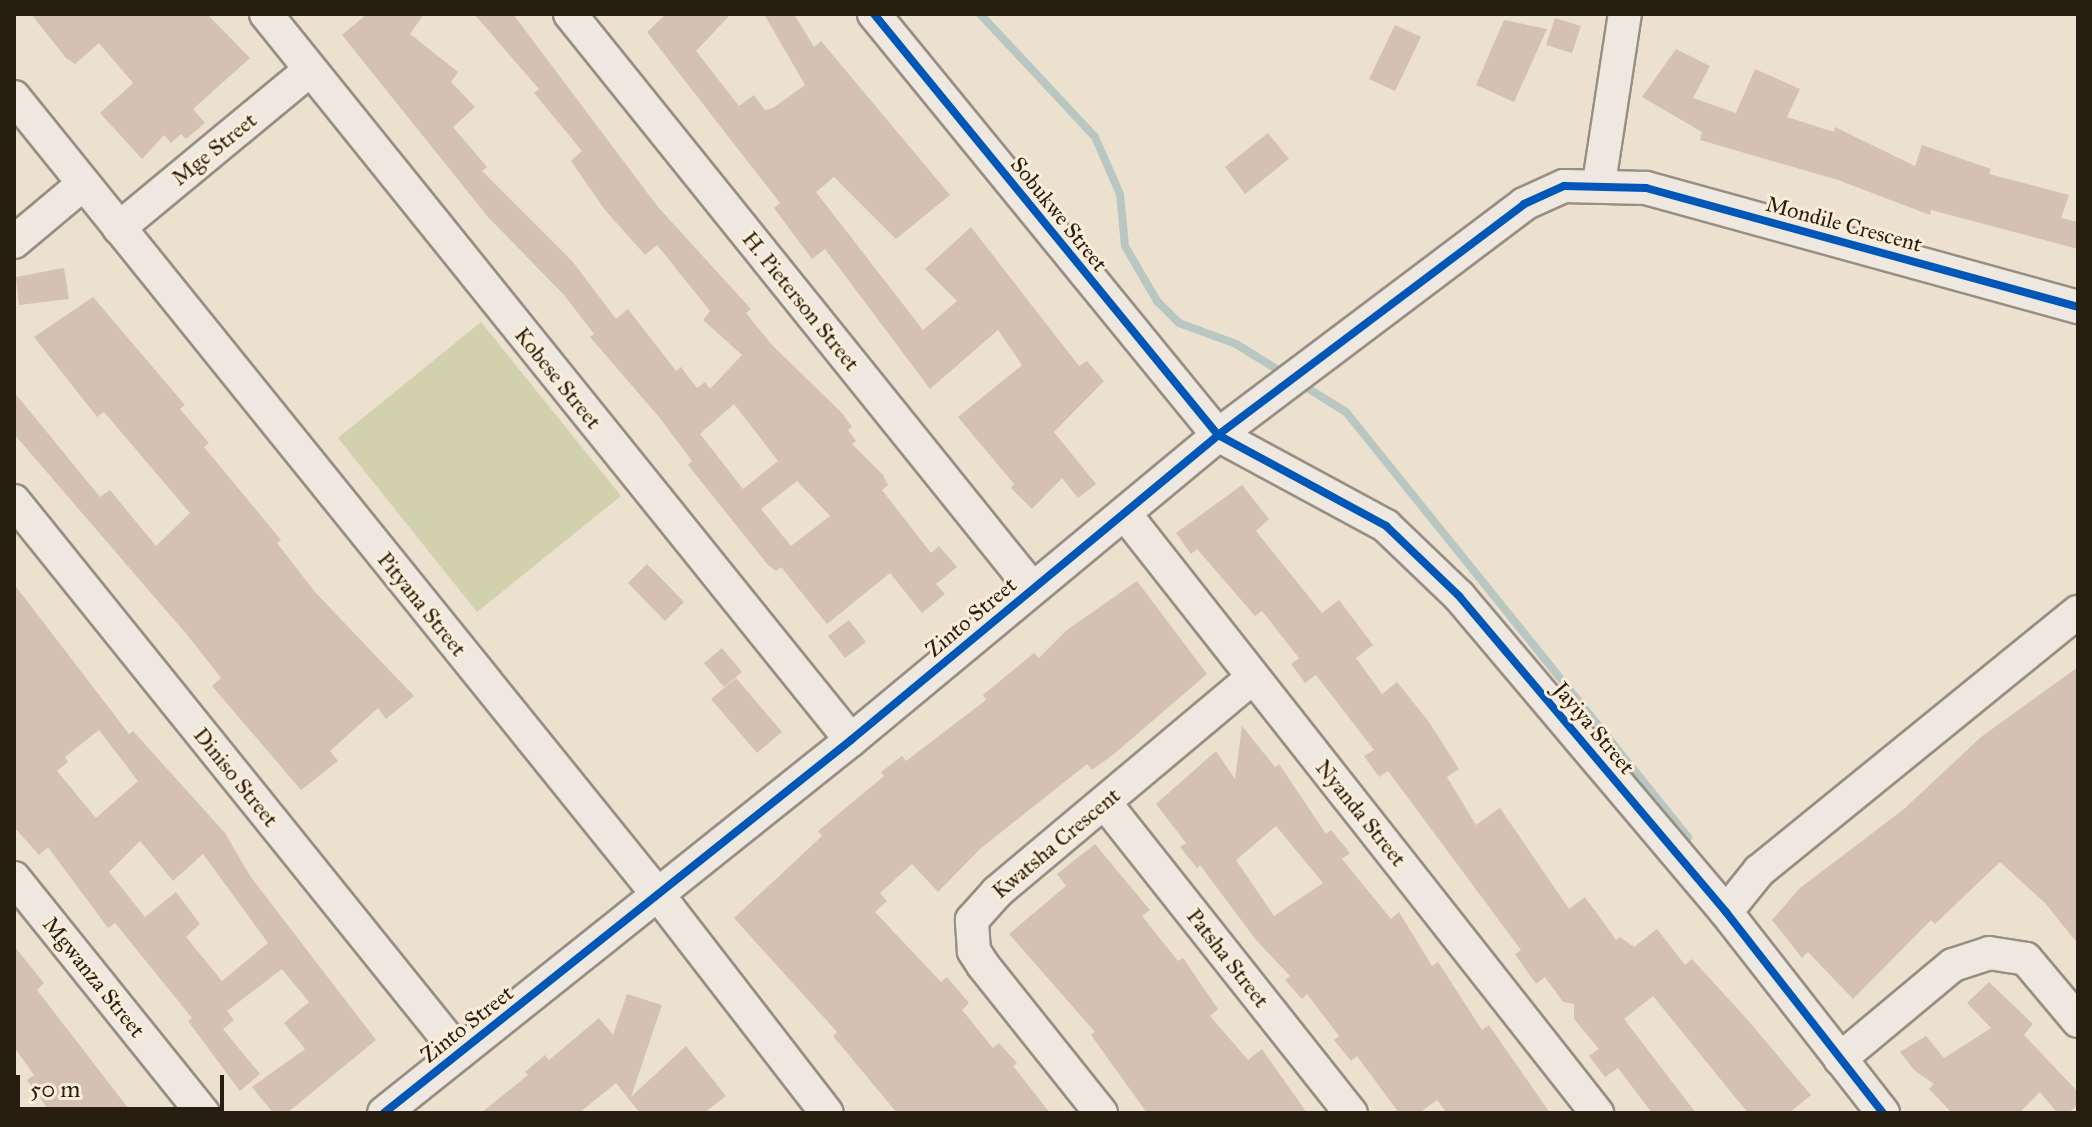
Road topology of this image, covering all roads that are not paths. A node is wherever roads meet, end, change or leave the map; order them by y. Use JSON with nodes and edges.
{"nodes":[{"id":1,"x":266,"y":14,"type":"edge"},
{"id":2,"x":570,"y":14,"type":"edge"},
{"id":3,"x":874,"y":14,"type":"edge"},
{"id":4,"x":1625,"y":14,"type":"edge"},
{"id":5,"x":310,"y":70,"type":"junction"},
{"id":6,"x":14,"y":97,"type":"edge"},
{"id":7,"x":1599,"y":183,"type":"junction"},
{"id":8,"x":83,"y":184,"type":"junction"},
{"id":9,"x":119,"y":228,"type":"junction"},
{"id":10,"x":14,"y":242,"type":"edge"},
{"id":11,"x":2078,"y":307,"type":"edge"},
{"id":12,"x":1218,"y":435,"type":"junction"},
{"id":13,"x":14,"y":501,"type":"edge"},
{"id":14,"x":1125,"y":514,"type":"junction"},
{"id":15,"x":1032,"y":588,"type":"junction"},
{"id":16,"x":2078,"y":612,"type":"edge"},
{"id":17,"x":1251,"y":679,"type":"junction"},
{"id":18,"x":851,"y":740,"type":"junction"},
{"id":19,"x":1105,"y":803,"type":"junction"},
{"id":20,"x":14,"y":878,"type":"edge"},
{"id":21,"x":659,"y":896,"type":"junction"},
{"id":22,"x":1726,"y":912,"type":"junction"},
{"id":23,"x":2078,"y":1021,"type":"edge"},
{"id":24,"x":459,"y":1053,"type":"junction"},
{"id":25,"x":1840,"y":1059,"type":"junction"},
{"id":26,"x":813,"y":1108,"type":"edge"},
{"id":27,"x":203,"y":1113,"type":"edge"},
{"id":28,"x":384,"y":1113,"type":"edge"},
{"id":29,"x":1101,"y":1113,"type":"edge"},
{"id":30,"x":1351,"y":1113,"type":"edge"},
{"id":31,"x":1597,"y":1113,"type":"edge"},
{"id":32,"x":1883,"y":1113,"type":"edge"}],
"edges":[{"from":1,"to":5,"type":"street","name":"Kobese Street"},
{"from":2,"to":15,"type":"street","name":"H. Pieterson Street"},
{"from":3,"to":12,"type":"street","name":"Sobukwe Street"},
{"from":4,"to":7,"type":"street"},
{"from":5,"to":9,"type":"street","name":"Mge Street"},
{"from":5,"to":18,"type":"street","name":"Kobese Street"},
{"from":6,"to":8,"type":"street","name":"Pityana Street"},
{"from":7,"to":11,"type":"street","name":"Mondile Crescent"},
{"from":7,"to":12,"type":"street","name":"Zinto Street"},
{"from":8,"to":9,"type":"street","name":"Pityana Street"},
{"from":8,"to":10,"type":"street"},
{"from":9,"to":21,"type":"street","name":"Pityana Street"},
{"from":12,"to":14,"type":"street","name":"Zinto Street"},
{"from":12,"to":22,"type":"street","name":"Jayiya Street"},
{"from":13,"to":24,"type":"street","name":"Diniso Street"},
{"from":14,"to":15,"type":"street","name":"Zinto Street"},
{"from":14,"to":17,"type":"street","name":"Nyanda Street"},
{"from":15,"to":18,"type":"street","name":"Zinto Street"},
{"from":16,"to":22,"type":"street"},
{"from":17,"to":19,"type":"street","name":"Kwatsha Crescent"},
{"from":17,"to":31,"type":"street","name":"Nyanda Street"},
{"from":18,"to":21,"type":"street","name":"Zinto Street"},
{"from":19,"to":29,"type":"street","name":"Kwatsha Crescent"},
{"from":19,"to":30,"type":"street","name":"Patsha Street"},
{"from":20,"to":27,"type":"street","name":"Mgwanza Street"},
{"from":21,"to":24,"type":"street","name":"Zinto Street"},
{"from":21,"to":26,"type":"street","name":"Pityana Street"},
{"from":22,"to":25,"type":"street","name":"Jayiya Street"},
{"from":23,"to":25,"type":"street"},
{"from":24,"to":28,"type":"street","name":"Zinto Street"},
{"from":25,"to":32,"type":"street","name":"Jayiya Street"}]}
